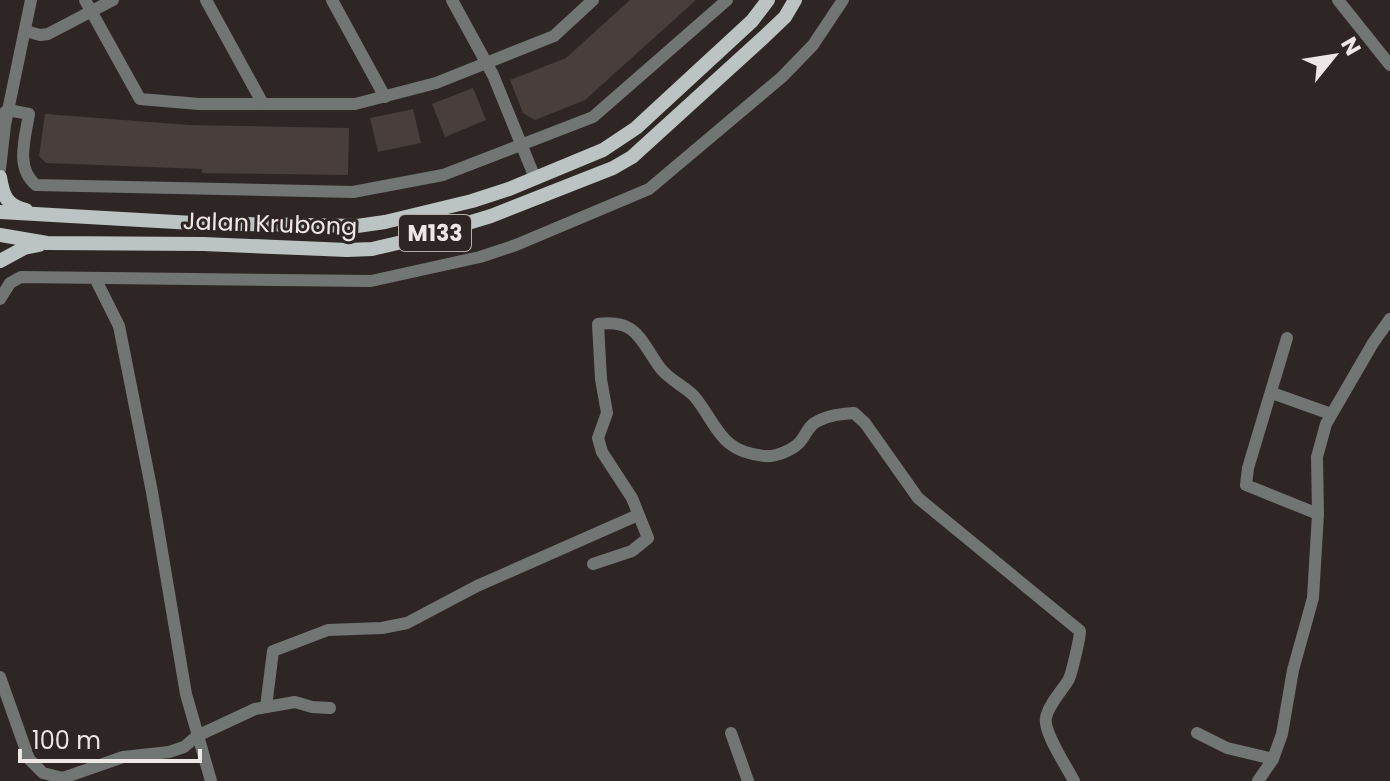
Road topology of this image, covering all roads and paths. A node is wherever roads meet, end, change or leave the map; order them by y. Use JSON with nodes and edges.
{"nodes":[{"id":1,"x":31,"y":0,"type":"edge"},
{"id":2,"x":113,"y":0,"type":"edge"},
{"id":3,"x":206,"y":0,"type":"edge"},
{"id":4,"x":332,"y":0,"type":"edge"},
{"id":5,"x":452,"y":0,"type":"edge"},
{"id":6,"x":593,"y":0,"type":"edge"},
{"id":7,"x":727,"y":0,"type":"edge"},
{"id":8,"x":768,"y":0,"type":"edge"},
{"id":9,"x":795,"y":0,"type":"edge"},
{"id":10,"x":843,"y":0,"type":"edge"},
{"id":11,"x":1338,"y":0,"type":"edge"},
{"id":12,"x":578,"y":5,"type":"edge"},
{"id":13,"x":88,"y":6,"type":"edge"},
{"id":14,"x":26,"y":31,"type":"junction"},
{"id":15,"x":487,"y":65,"type":"junction"},
{"id":16,"x":1390,"y":65,"type":"edge"},
{"id":17,"x":385,"y":97,"type":"junction"},
{"id":18,"x":263,"y":104,"type":"junction"},
{"id":19,"x":3,"y":122,"type":"edge"},
{"id":20,"x":523,"y":145,"type":"junction"},
{"id":21,"x":0,"y":169,"type":"edge"},
{"id":22,"x":0,"y":177,"type":"edge"},
{"id":23,"x":535,"y":178,"type":"junction"},
{"id":24,"x":0,"y":212,"type":"edge"},
{"id":25,"x":38,"y":215,"type":"junction"},
{"id":26,"x":0,"y":235,"type":"edge"},
{"id":27,"x":47,"y":243,"type":"junction"},
{"id":28,"x":0,"y":261,"type":"edge"},
{"id":29,"x":95,"y":278,"type":"junction"},
{"id":30,"x":0,"y":299,"type":"edge"},
{"id":31,"x":1390,"y":319,"type":"edge"},
{"id":32,"x":1287,"y":338,"type":"dead end"},
{"id":33,"x":1272,"y":393,"type":"junction"},
{"id":34,"x":1331,"y":414,"type":"junction"},
{"id":35,"x":1318,"y":514,"type":"junction"},
{"id":36,"x":638,"y":515,"type":"junction"},
{"id":37,"x":593,"y":564,"type":"dead end"},
{"id":38,"x":0,"y":677,"type":"edge"},
{"id":39,"x":266,"y":707,"type":"junction"},
{"id":40,"x":330,"y":708,"type":"dead end"},
{"id":41,"x":731,"y":733,"type":"dead end"},
{"id":42,"x":1197,"y":733,"type":"dead end"},
{"id":43,"x":197,"y":736,"type":"junction"},
{"id":44,"x":1273,"y":759,"type":"junction"},
{"id":45,"x":50,"y":778,"type":"edge"},
{"id":46,"x":211,"y":781,"type":"edge"},
{"id":47,"x":748,"y":781,"type":"edge"},
{"id":48,"x":1074,"y":781,"type":"edge"},
{"id":49,"x":1258,"y":781,"type":"edge"}],
"edges":[{"from":1,"to":14,"type":"street"},
{"from":2,"to":13,"type":"street"},
{"from":3,"to":18,"type":"street"},
{"from":4,"to":17,"type":"street"},
{"from":5,"to":15,"type":"street"},
{"from":6,"to":12,"type":"street"},
{"from":7,"to":20,"type":"street"},
{"from":8,"to":23,"type":"main road","name":"Jalan Krubong","number":"M133"},
{"from":9,"to":27,"type":"main road","name":"Jalan Krubong","number":"M133"},
{"from":10,"to":29,"type":"street"},
{"from":11,"to":16,"type":"street"},
{"from":12,"to":15,"type":"street"},
{"from":13,"to":14,"type":"street"},
{"from":13,"to":18,"type":"street"},
{"from":14,"to":19,"type":"street"},
{"from":15,"to":17,"type":"street"},
{"from":15,"to":20,"type":"street"},
{"from":17,"to":18,"type":"street"},
{"from":19,"to":20,"type":"street"},
{"from":19,"to":21,"type":"street"},
{"from":20,"to":23,"type":"street"},
{"from":22,"to":25,"type":"main road"},
{"from":23,"to":25,"type":"main road","name":"Jalan Krubong","number":"M133"},
{"from":24,"to":25,"type":"main road","name":"Jalan Krubong","number":"M133"},
{"from":26,"to":27,"type":"main road","name":"Jalan Krubong","number":"M133"},
{"from":27,"to":28,"type":"main road"},
{"from":29,"to":30,"type":"street"},
{"from":29,"to":43,"type":"street"},
{"from":31,"to":34,"type":"street"},
{"from":32,"to":33,"type":"street"},
{"from":33,"to":34,"type":"street"},
{"from":33,"to":35,"type":"street"},
{"from":34,"to":35,"type":"street"},
{"from":35,"to":44,"type":"street"},
{"from":36,"to":37,"type":"street"},
{"from":36,"to":39,"type":"street"},
{"from":36,"to":48,"type":"street"},
{"from":38,"to":45,"type":"street"},
{"from":39,"to":40,"type":"street"},
{"from":39,"to":43,"type":"street"},
{"from":41,"to":47,"type":"street"},
{"from":42,"to":44,"type":"street"},
{"from":43,"to":45,"type":"street"},
{"from":43,"to":46,"type":"street"},
{"from":44,"to":49,"type":"street"}]}
